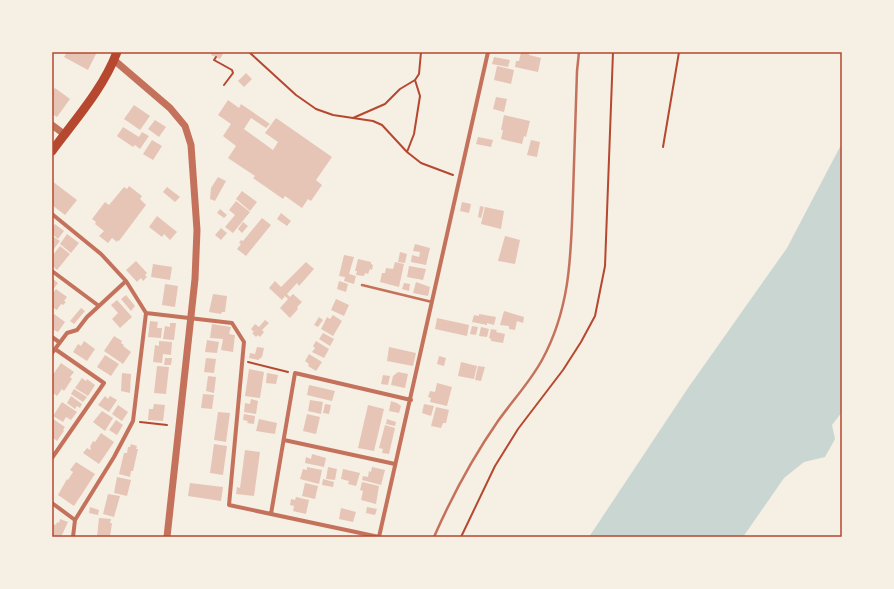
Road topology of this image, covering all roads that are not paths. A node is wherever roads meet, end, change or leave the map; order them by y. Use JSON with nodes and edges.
{"nodes":[{"id":1,"x":488,"y":52,"type":"edge"},
{"id":2,"x":579,"y":52,"type":"edge"},
{"id":3,"x":115,"y":56,"type":"edge"},
{"id":4,"x":52,"y":125,"type":"edge"},
{"id":5,"x":64,"y":134,"type":"junction"},
{"id":6,"x":52,"y":151,"type":"edge"},
{"id":7,"x":52,"y":214,"type":"edge"},
{"id":8,"x":52,"y":271,"type":"edge"},
{"id":9,"x":126,"y":281,"type":"junction"},
{"id":10,"x":362,"y":285,"type":"dead end"},
{"id":11,"x":432,"y":303,"type":"junction"},
{"id":12,"x":99,"y":306,"type":"junction"},
{"id":13,"x":146,"y":313,"type":"junction"},
{"id":14,"x":192,"y":318,"type":"junction"},
{"id":15,"x":52,"y":337,"type":"edge"},
{"id":16,"x":59,"y":342,"type":"junction"},
{"id":17,"x":53,"y":351,"type":"edge"},
{"id":18,"x":411,"y":400,"type":"junction"},
{"id":19,"x":284,"y":440,"type":"junction"},
{"id":20,"x":52,"y":458,"type":"edge"},
{"id":21,"x":396,"y":464,"type":"junction"},
{"id":22,"x":52,"y":503,"type":"edge"},
{"id":23,"x":271,"y":514,"type":"junction"},
{"id":24,"x":75,"y":520,"type":"junction"},
{"id":25,"x":73,"y":537,"type":"edge"},
{"id":26,"x":167,"y":537,"type":"edge"},
{"id":27,"x":379,"y":537,"type":"edge"},
{"id":28,"x":434,"y":537,"type":"edge"}],
"edges":[{"from":1,"to":11,"type":"street"},
{"from":2,"to":28,"type":"lane"},
{"from":3,"to":5,"type":"highway"},
{"from":3,"to":14,"type":"street"},
{"from":4,"to":5,"type":"street"},
{"from":5,"to":6,"type":"highway"},
{"from":7,"to":9,"type":"street"},
{"from":8,"to":12,"type":"street"},
{"from":9,"to":12,"type":"street"},
{"from":9,"to":13,"type":"street"},
{"from":10,"to":11,"type":"lane"},
{"from":11,"to":18,"type":"street"},
{"from":12,"to":16,"type":"street"},
{"from":13,"to":14,"type":"street"},
{"from":13,"to":24,"type":"street"},
{"from":14,"to":23,"type":"street"},
{"from":14,"to":26,"type":"street"},
{"from":15,"to":16,"type":"street"},
{"from":16,"to":17,"type":"street"},
{"from":17,"to":20,"type":"street"},
{"from":18,"to":19,"type":"street"},
{"from":18,"to":21,"type":"street"},
{"from":19,"to":21,"type":"street"},
{"from":19,"to":23,"type":"street"},
{"from":21,"to":27,"type":"street"},
{"from":22,"to":24,"type":"street"},
{"from":23,"to":27,"type":"street"},
{"from":24,"to":25,"type":"street"}]}
